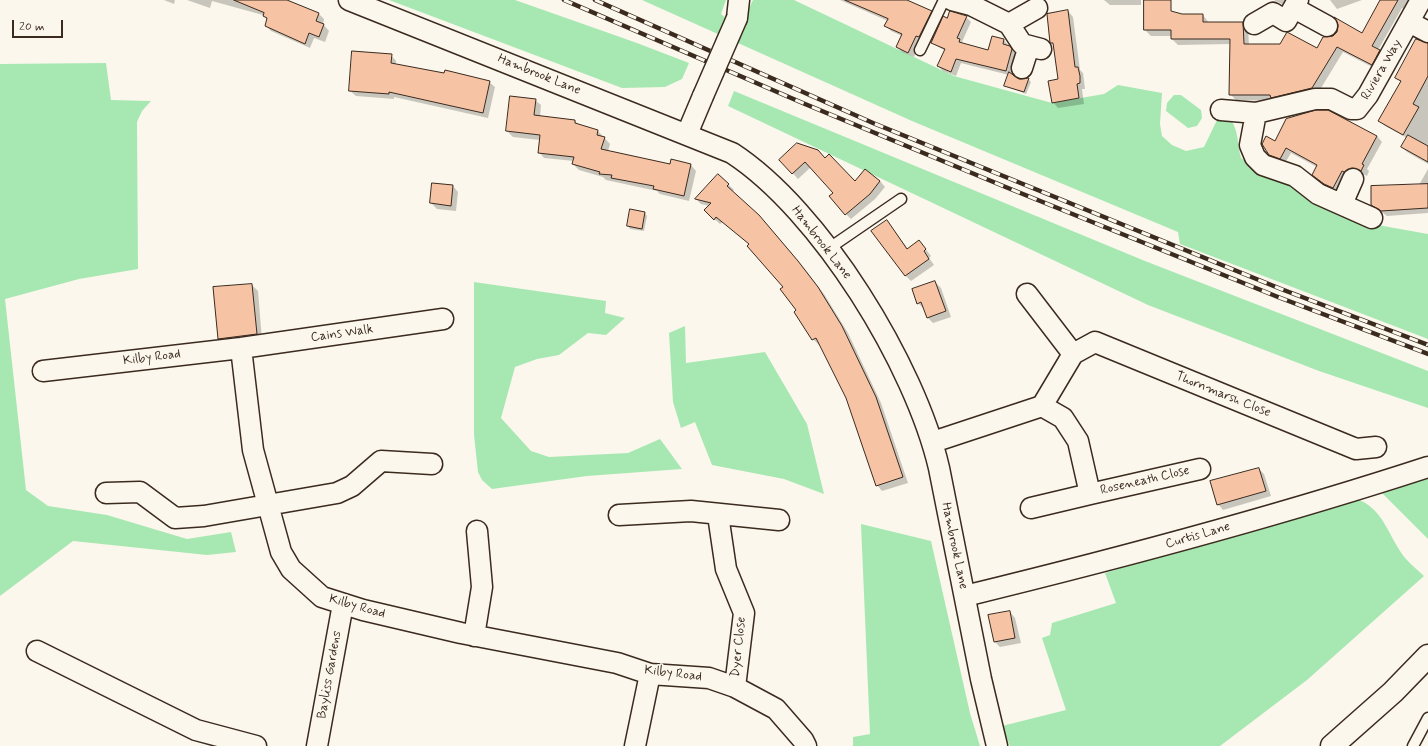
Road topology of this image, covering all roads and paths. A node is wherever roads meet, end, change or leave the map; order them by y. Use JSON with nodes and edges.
{"nodes":[{"id":1,"x":349,"y":0,"type":"edge"},
{"id":2,"x":944,"y":0,"type":"edge"},
{"id":3,"x":952,"y":0,"type":"edge"},
{"id":4,"x":1421,"y":0,"type":"edge"},
{"id":5,"x":1296,"y":4,"type":"edge"},
{"id":6,"x":1037,"y":8,"type":"dead end"},
{"id":7,"x":738,"y":9,"type":"edge"},
{"id":8,"x":1409,"y":22,"type":"junction"},
{"id":9,"x":1009,"y":24,"type":"junction"},
{"id":10,"x":1254,"y":24,"type":"dead end"},
{"id":11,"x":1327,"y":26,"type":"dead end"},
{"id":12,"x":1428,"y":32,"type":"edge"},
{"id":13,"x":920,"y":50,"type":"dead end"},
{"id":14,"x":1022,"y":68,"type":"dead end"},
{"id":15,"x":1221,"y":110,"type":"dead end"},
{"id":16,"x":1256,"y":113,"type":"junction"},
{"id":17,"x":687,"y":134,"type":"junction"},
{"id":18,"x":1353,"y":179,"type":"dead end"},
{"id":19,"x":901,"y":199,"type":"dead end"},
{"id":20,"x":1342,"y":204,"type":"junction"},
{"id":21,"x":1372,"y":218,"type":"dead end"},
{"id":22,"x":828,"y":249,"type":"junction"},
{"id":23,"x":1027,"y":294,"type":"dead end"},
{"id":24,"x":443,"y":320,"type":"dead end"},
{"id":25,"x":241,"y":348,"type":"junction"},
{"id":26,"x":1073,"y":354,"type":"junction"},
{"id":27,"x":43,"y":372,"type":"dead end"},
{"id":28,"x":1042,"y":406,"type":"junction"},
{"id":29,"x":933,"y":442,"type":"junction"},
{"id":30,"x":1376,"y":447,"type":"dead end"},
{"id":31,"x":432,"y":464,"type":"dead end"},
{"id":32,"x":1428,"y":467,"type":"edge"},
{"id":33,"x":1200,"y":469,"type":"dead end"},
{"id":34,"x":106,"y":493,"type":"dead end"},
{"id":35,"x":1090,"y":494,"type":"junction"},
{"id":36,"x":268,"y":505,"type":"junction"},
{"id":37,"x":1031,"y":508,"type":"dead end"},
{"id":38,"x":619,"y":515,"type":"dead end"},
{"id":39,"x":718,"y":515,"type":"junction"},
{"id":40,"x":779,"y":520,"type":"dead end"},
{"id":41,"x":477,"y":531,"type":"dead end"},
{"id":42,"x":965,"y":596,"type":"junction"},
{"id":43,"x":343,"y":604,"type":"junction"},
{"id":44,"x":474,"y":636,"type":"junction"},
{"id":45,"x":37,"y":651,"type":"dead end"},
{"id":46,"x":1428,"y":656,"type":"edge"},
{"id":47,"x":650,"y":674,"type":"junction"},
{"id":48,"x":735,"y":686,"type":"junction"},
{"id":49,"x":1428,"y":718,"type":"edge"},
{"id":50,"x":256,"y":746,"type":"edge"},
{"id":51,"x":317,"y":746,"type":"edge"},
{"id":52,"x":635,"y":746,"type":"edge"},
{"id":53,"x":806,"y":746,"type":"edge"},
{"id":54,"x":996,"y":746,"type":"edge"},
{"id":55,"x":1332,"y":746,"type":"edge"},
{"id":56,"x":1413,"y":746,"type":"edge"}],
"edges":[{"from":1,"to":17,"type":"street","name":"Hambrook Lane"},
{"from":2,"to":13,"type":"lane"},
{"from":3,"to":9,"type":"street"},
{"from":4,"to":8,"type":"street","name":"Riviera Way"},
{"from":5,"to":10,"type":"street"},
{"from":5,"to":11,"type":"street"},
{"from":6,"to":9,"type":"street"},
{"from":7,"to":17,"type":"street","bridge":true},
{"from":8,"to":12,"type":"street"},
{"from":8,"to":16,"type":"street","name":"Riviera Way"},
{"from":9,"to":14,"type":"street"},
{"from":15,"to":16,"type":"street","name":"Riviera Way"},
{"from":16,"to":20,"type":"street"},
{"from":17,"to":22,"type":"street","name":"Hambrook Lane"},
{"from":18,"to":20,"type":"street"},
{"from":19,"to":22,"type":"lane"},
{"from":20,"to":21,"type":"street"},
{"from":22,"to":29,"type":"street","name":"Hambrook Lane"},
{"from":23,"to":26,"type":"street"},
{"from":24,"to":25,"type":"street","name":"Cains Walk"},
{"from":25,"to":27,"type":"street","name":"Kilby Road"},
{"from":25,"to":36,"type":"street","name":"Kilby Road"},
{"from":26,"to":28,"type":"street"},
{"from":26,"to":30,"type":"street","name":"Thornmarsh Close"},
{"from":28,"to":29,"type":"street"},
{"from":28,"to":35,"type":"street","name":"Roseneath Close"},
{"from":29,"to":42,"type":"street","name":"Hambrook Lane"},
{"from":31,"to":36,"type":"street"},
{"from":32,"to":42,"type":"street","name":"Curtis Lane"},
{"from":33,"to":35,"type":"street","name":"Roseneath Close"},
{"from":34,"to":36,"type":"street"},
{"from":35,"to":37,"type":"street","name":"Roseneath Close"},
{"from":36,"to":43,"type":"street","name":"Kilby Road"},
{"from":38,"to":39,"type":"street"},
{"from":39,"to":40,"type":"street"},
{"from":39,"to":48,"type":"street","name":"Dyer Close"},
{"from":41,"to":44,"type":"street"},
{"from":42,"to":54,"type":"street","name":"Hambrook Lane"},
{"from":43,"to":44,"type":"street","name":"Kilby Road"},
{"from":43,"to":51,"type":"street","name":"Bayliss Gardens"},
{"from":44,"to":47,"type":"street","name":"Kilby Road"},
{"from":45,"to":50,"type":"street"},
{"from":46,"to":55,"type":"street"},
{"from":47,"to":48,"type":"street","name":"Kilby Road"},
{"from":47,"to":52,"type":"street"},
{"from":48,"to":53,"type":"street","name":"Kilby Road"},
{"from":49,"to":56,"type":"lane"}]}
